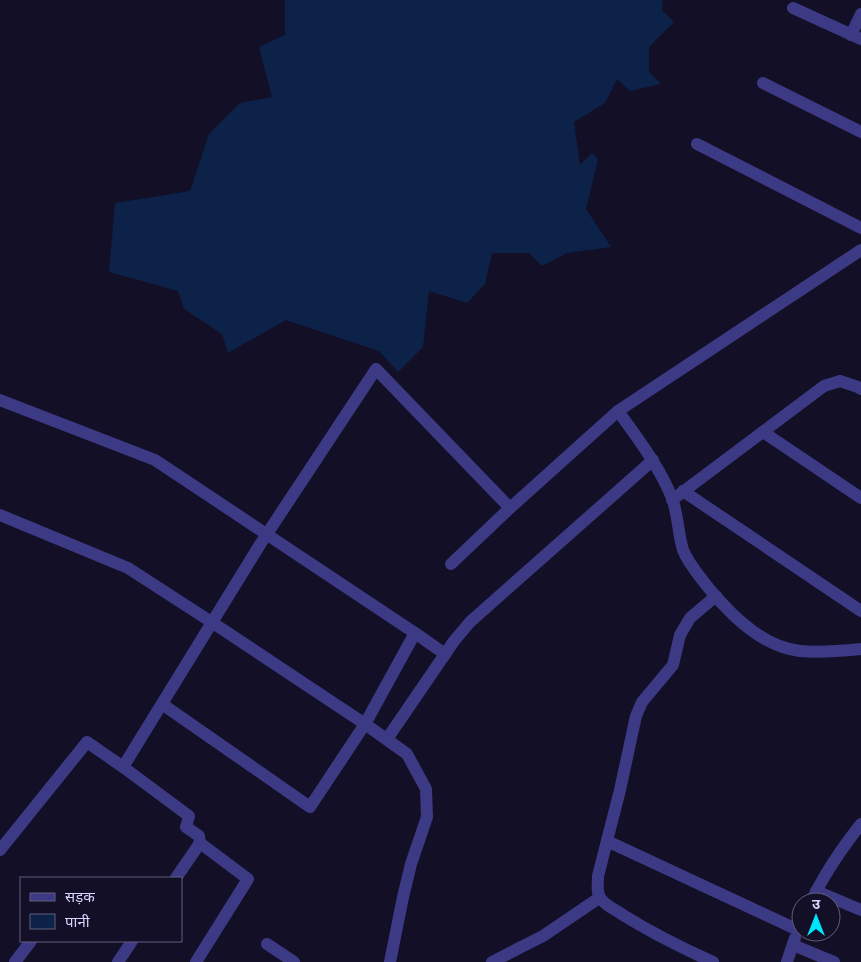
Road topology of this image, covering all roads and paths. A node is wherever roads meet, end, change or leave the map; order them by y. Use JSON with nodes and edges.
{"nodes":[{"id":1,"x":793,"y":8,"type":"dead end"},
{"id":2,"x":861,"y":14,"type":"edge"},
{"id":3,"x":856,"y":37,"type":"edge"},
{"id":4,"x":763,"y":83,"type":"dead end"},
{"id":5,"x":861,"y":132,"type":"edge"},
{"id":6,"x":697,"y":144,"type":"dead end"},
{"id":7,"x":861,"y":228,"type":"edge"},
{"id":8,"x":859,"y":254,"type":"edge"},
{"id":9,"x":861,"y":390,"type":"edge"},
{"id":10,"x":0,"y":400,"type":"edge"},
{"id":11,"x":618,"y":411,"type":"junction"},
{"id":12,"x":763,"y":432,"type":"junction"},
{"id":13,"x":653,"y":460,"type":"junction"},
{"id":14,"x":683,"y":492,"type":"junction"},
{"id":15,"x":861,"y":498,"type":"edge"},
{"id":16,"x":672,"y":500,"type":"junction"},
{"id":17,"x":510,"y":508,"type":"junction"},
{"id":18,"x":0,"y":515,"type":"edge"},
{"id":19,"x":266,"y":535,"type":"junction"},
{"id":20,"x":451,"y":564,"type":"dead end"},
{"id":21,"x":716,"y":596,"type":"junction"},
{"id":22,"x":860,"y":607,"type":"edge"},
{"id":23,"x":213,"y":623,"type":"junction"},
{"id":24,"x":416,"y":633,"type":"junction"},
{"id":25,"x":861,"y":649,"type":"edge"},
{"id":26,"x":445,"y":654,"type":"junction"},
{"id":27,"x":162,"y":704,"type":"junction"},
{"id":28,"x":365,"y":724,"type":"junction"},
{"id":29,"x":386,"y":739,"type":"junction"},
{"id":30,"x":123,"y":767,"type":"junction"},
{"id":31,"x":861,"y":824,"type":"edge"},
{"id":32,"x":607,"y":841,"type":"junction"},
{"id":33,"x":200,"y":843,"type":"junction"},
{"id":34,"x":0,"y":850,"type":"edge"},
{"id":35,"x":177,"y":877,"type":"edge"},
{"id":36,"x":815,"y":892,"type":"edge"},
{"id":37,"x":599,"y":898,"type":"junction"},
{"id":38,"x":841,"y":904,"type":"edge"},
{"id":39,"x":861,"y":910,"type":"edge"},
{"id":40,"x":791,"y":922,"type":"edge"},
{"id":41,"x":30,"y":942,"type":"edge"},
{"id":42,"x":131,"y":942,"type":"edge"},
{"id":43,"x":794,"y":942,"type":"edge"},
{"id":44,"x":267,"y":944,"type":"dead end"},
{"id":45,"x":793,"y":945,"type":"junction"},
{"id":46,"x":15,"y":962,"type":"edge"},
{"id":47,"x":118,"y":962,"type":"edge"},
{"id":48,"x":196,"y":962,"type":"edge"},
{"id":49,"x":294,"y":962,"type":"edge"},
{"id":50,"x":390,"y":962,"type":"edge"},
{"id":51,"x":492,"y":962,"type":"edge"},
{"id":52,"x":713,"y":962,"type":"edge"},
{"id":53,"x":787,"y":962,"type":"edge"},
{"id":54,"x":834,"y":962,"type":"edge"}],
"edges":[{"from":1,"to":3,"type":"street"},
{"from":2,"to":3,"type":"street"},
{"from":4,"to":5,"type":"street"},
{"from":6,"to":7,"type":"street"},
{"from":8,"to":11,"type":"street"},
{"from":9,"to":12,"type":"street"},
{"from":10,"to":19,"type":"street"},
{"from":11,"to":13,"type":"street"},
{"from":11,"to":17,"type":"street"},
{"from":12,"to":14,"type":"street"},
{"from":12,"to":15,"type":"street"},
{"from":13,"to":16,"type":"street"},
{"from":13,"to":26,"type":"street"},
{"from":14,"to":16,"type":"street"},
{"from":14,"to":22,"type":"street"},
{"from":16,"to":21,"type":"street"},
{"from":17,"to":19,"type":"street"},
{"from":17,"to":20,"type":"street"},
{"from":18,"to":23,"type":"street"},
{"from":19,"to":23,"type":"street"},
{"from":19,"to":24,"type":"street"},
{"from":21,"to":25,"type":"street"},
{"from":21,"to":32,"type":"street"},
{"from":23,"to":27,"type":"street"},
{"from":23,"to":28,"type":"street"},
{"from":24,"to":26,"type":"street"},
{"from":24,"to":28,"type":"street"},
{"from":26,"to":29,"type":"street"},
{"from":27,"to":28,"type":"street"},
{"from":27,"to":30,"type":"street"},
{"from":28,"to":29,"type":"street"},
{"from":29,"to":50,"type":"street"},
{"from":30,"to":33,"type":"street"},
{"from":30,"to":34,"type":"street"},
{"from":31,"to":36,"type":"street"},
{"from":32,"to":37,"type":"street"},
{"from":32,"to":40,"type":"street"},
{"from":33,"to":35,"type":"street"},
{"from":33,"to":48,"type":"street"},
{"from":37,"to":51,"type":"street"},
{"from":37,"to":52,"type":"street"},
{"from":38,"to":39,"type":"street"},
{"from":41,"to":46,"type":"street"},
{"from":42,"to":47,"type":"street"},
{"from":43,"to":45,"type":"street"},
{"from":44,"to":49,"type":"street"},
{"from":45,"to":53,"type":"street"},
{"from":45,"to":54,"type":"street"}]}
